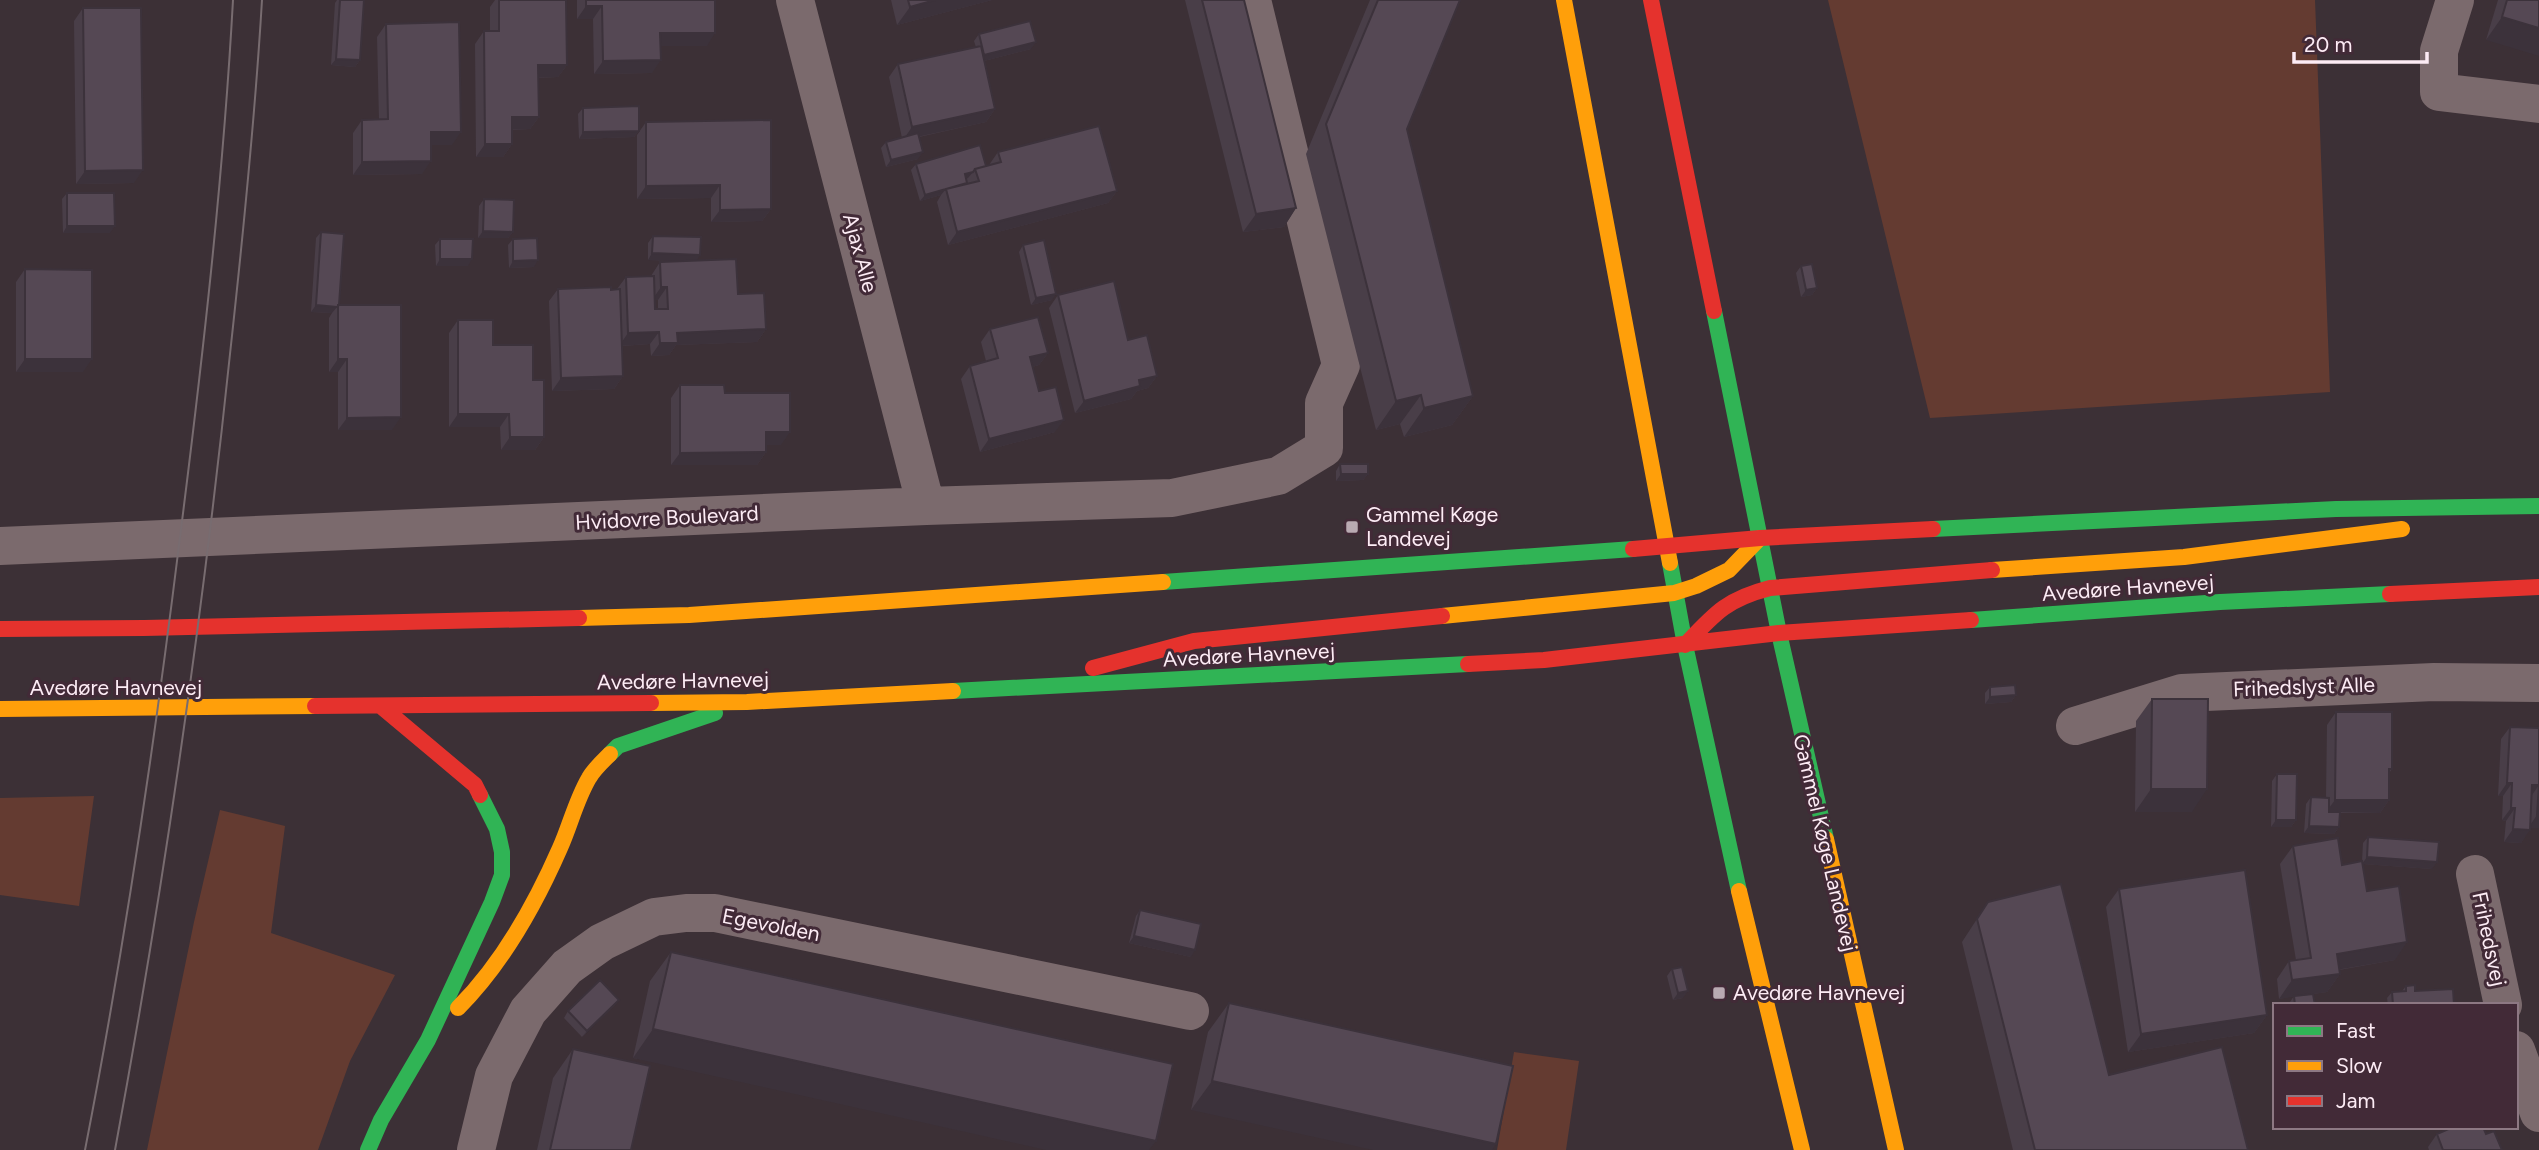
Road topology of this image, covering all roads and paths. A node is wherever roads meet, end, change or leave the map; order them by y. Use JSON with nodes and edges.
{"nodes":[{"id":1,"x":794,"y":0,"type":"edge"},
{"id":2,"x":1252,"y":0,"type":"edge"},
{"id":3,"x":1564,"y":0,"type":"edge"},
{"id":4,"x":1651,"y":0,"type":"edge"},
{"id":5,"x":2455,"y":0,"type":"edge"},
{"id":6,"x":2539,"y":104,"type":"edge"},
{"id":7,"x":926,"y":506,"type":"junction"},
{"id":8,"x":2539,"y":506,"type":"edge"},
{"id":9,"x":2539,"y":512,"type":"edge"},
{"id":10,"x":2443,"y":524,"type":"dead end"},
{"id":11,"x":2416,"y":528,"type":"dead end"},
{"id":12,"x":1760,"y":538,"type":"junction"},
{"id":13,"x":0,"y":546,"type":"edge"},
{"id":14,"x":1665,"y":548,"type":"junction"},
{"id":15,"x":2539,"y":587,"type":"edge"},
{"id":16,"x":1770,"y":588,"type":"junction"},
{"id":17,"x":1674,"y":593,"type":"junction"},
{"id":18,"x":0,"y":629,"type":"edge"},
{"id":19,"x":1779,"y":633,"type":"junction"},
{"id":20,"x":1685,"y":645,"type":"junction"},
{"id":21,"x":2539,"y":683,"type":"edge"},
{"id":22,"x":1023,"y":688,"type":"junction"},
{"id":23,"x":747,"y":702,"type":"junction"},
{"id":24,"x":382,"y":707,"type":"junction"},
{"id":25,"x":0,"y":709,"type":"edge"},
{"id":26,"x":2075,"y":726,"type":"dead end"},
{"id":27,"x":2475,"y":874,"type":"dead end"},
{"id":28,"x":2502,"y":1003,"type":"edge"},
{"id":29,"x":1190,"y":1011,"type":"dead end"},
{"id":30,"x":428,"y":1040,"type":"junction"},
{"id":31,"x":2518,"y":1055,"type":"edge"},
{"id":32,"x":2539,"y":1113,"type":"edge"},
{"id":33,"x":368,"y":1150,"type":"edge"},
{"id":34,"x":477,"y":1150,"type":"edge"},
{"id":35,"x":1802,"y":1150,"type":"edge"},
{"id":36,"x":1896,"y":1150,"type":"edge"}],
"edges":[{"from":1,"to":7,"type":"street","name":"Ajax Alle"},
{"from":2,"to":7,"type":"street","name":"Hvidovre Boulevard"},
{"from":3,"to":14,"type":"street"},
{"from":4,"to":12,"type":"street","name":"Gammel Køge Landevej"},
{"from":5,"to":6,"type":"street"},
{"from":7,"to":13,"type":"street","name":"Hvidovre Boulevard"},
{"from":8,"to":12,"type":"street"},
{"from":9,"to":10,"type":"street"},
{"from":11,"to":16,"type":"street"},
{"from":12,"to":14,"type":"street"},
{"from":12,"to":16,"type":"street","name":"Gammel Køge Landevej"},
{"from":12,"to":17,"type":"street"},
{"from":14,"to":17,"type":"street"},
{"from":14,"to":18,"type":"street"},
{"from":15,"to":19,"type":"street","name":"Avedøre Havnevej"},
{"from":16,"to":19,"type":"street","name":"Gammel Køge Landevej"},
{"from":16,"to":20,"type":"street"},
{"from":17,"to":20,"type":"street"},
{"from":17,"to":22,"type":"street"},
{"from":19,"to":20,"type":"street","name":"Avedøre Havnevej"},
{"from":19,"to":36,"type":"street","name":"Gammel Køge Landevej"},
{"from":20,"to":22,"type":"street","name":"Avedøre Havnevej"},
{"from":20,"to":35,"type":"street"},
{"from":21,"to":26,"type":"street","name":"Frihedslyst Alle"},
{"from":22,"to":23,"type":"street","name":"Avedøre Havnevej"},
{"from":23,"to":24,"type":"street","name":"Avedøre Havnevej"},
{"from":23,"to":30,"type":"street"},
{"from":24,"to":25,"type":"street","name":"Avedøre Havnevej"},
{"from":24,"to":30,"type":"street"},
{"from":27,"to":28,"type":"street","name":"Frihedsvej"},
{"from":29,"to":34,"type":"street","name":"Egevolden"},
{"from":30,"to":33,"type":"street"},
{"from":31,"to":32,"type":"street"}]}
